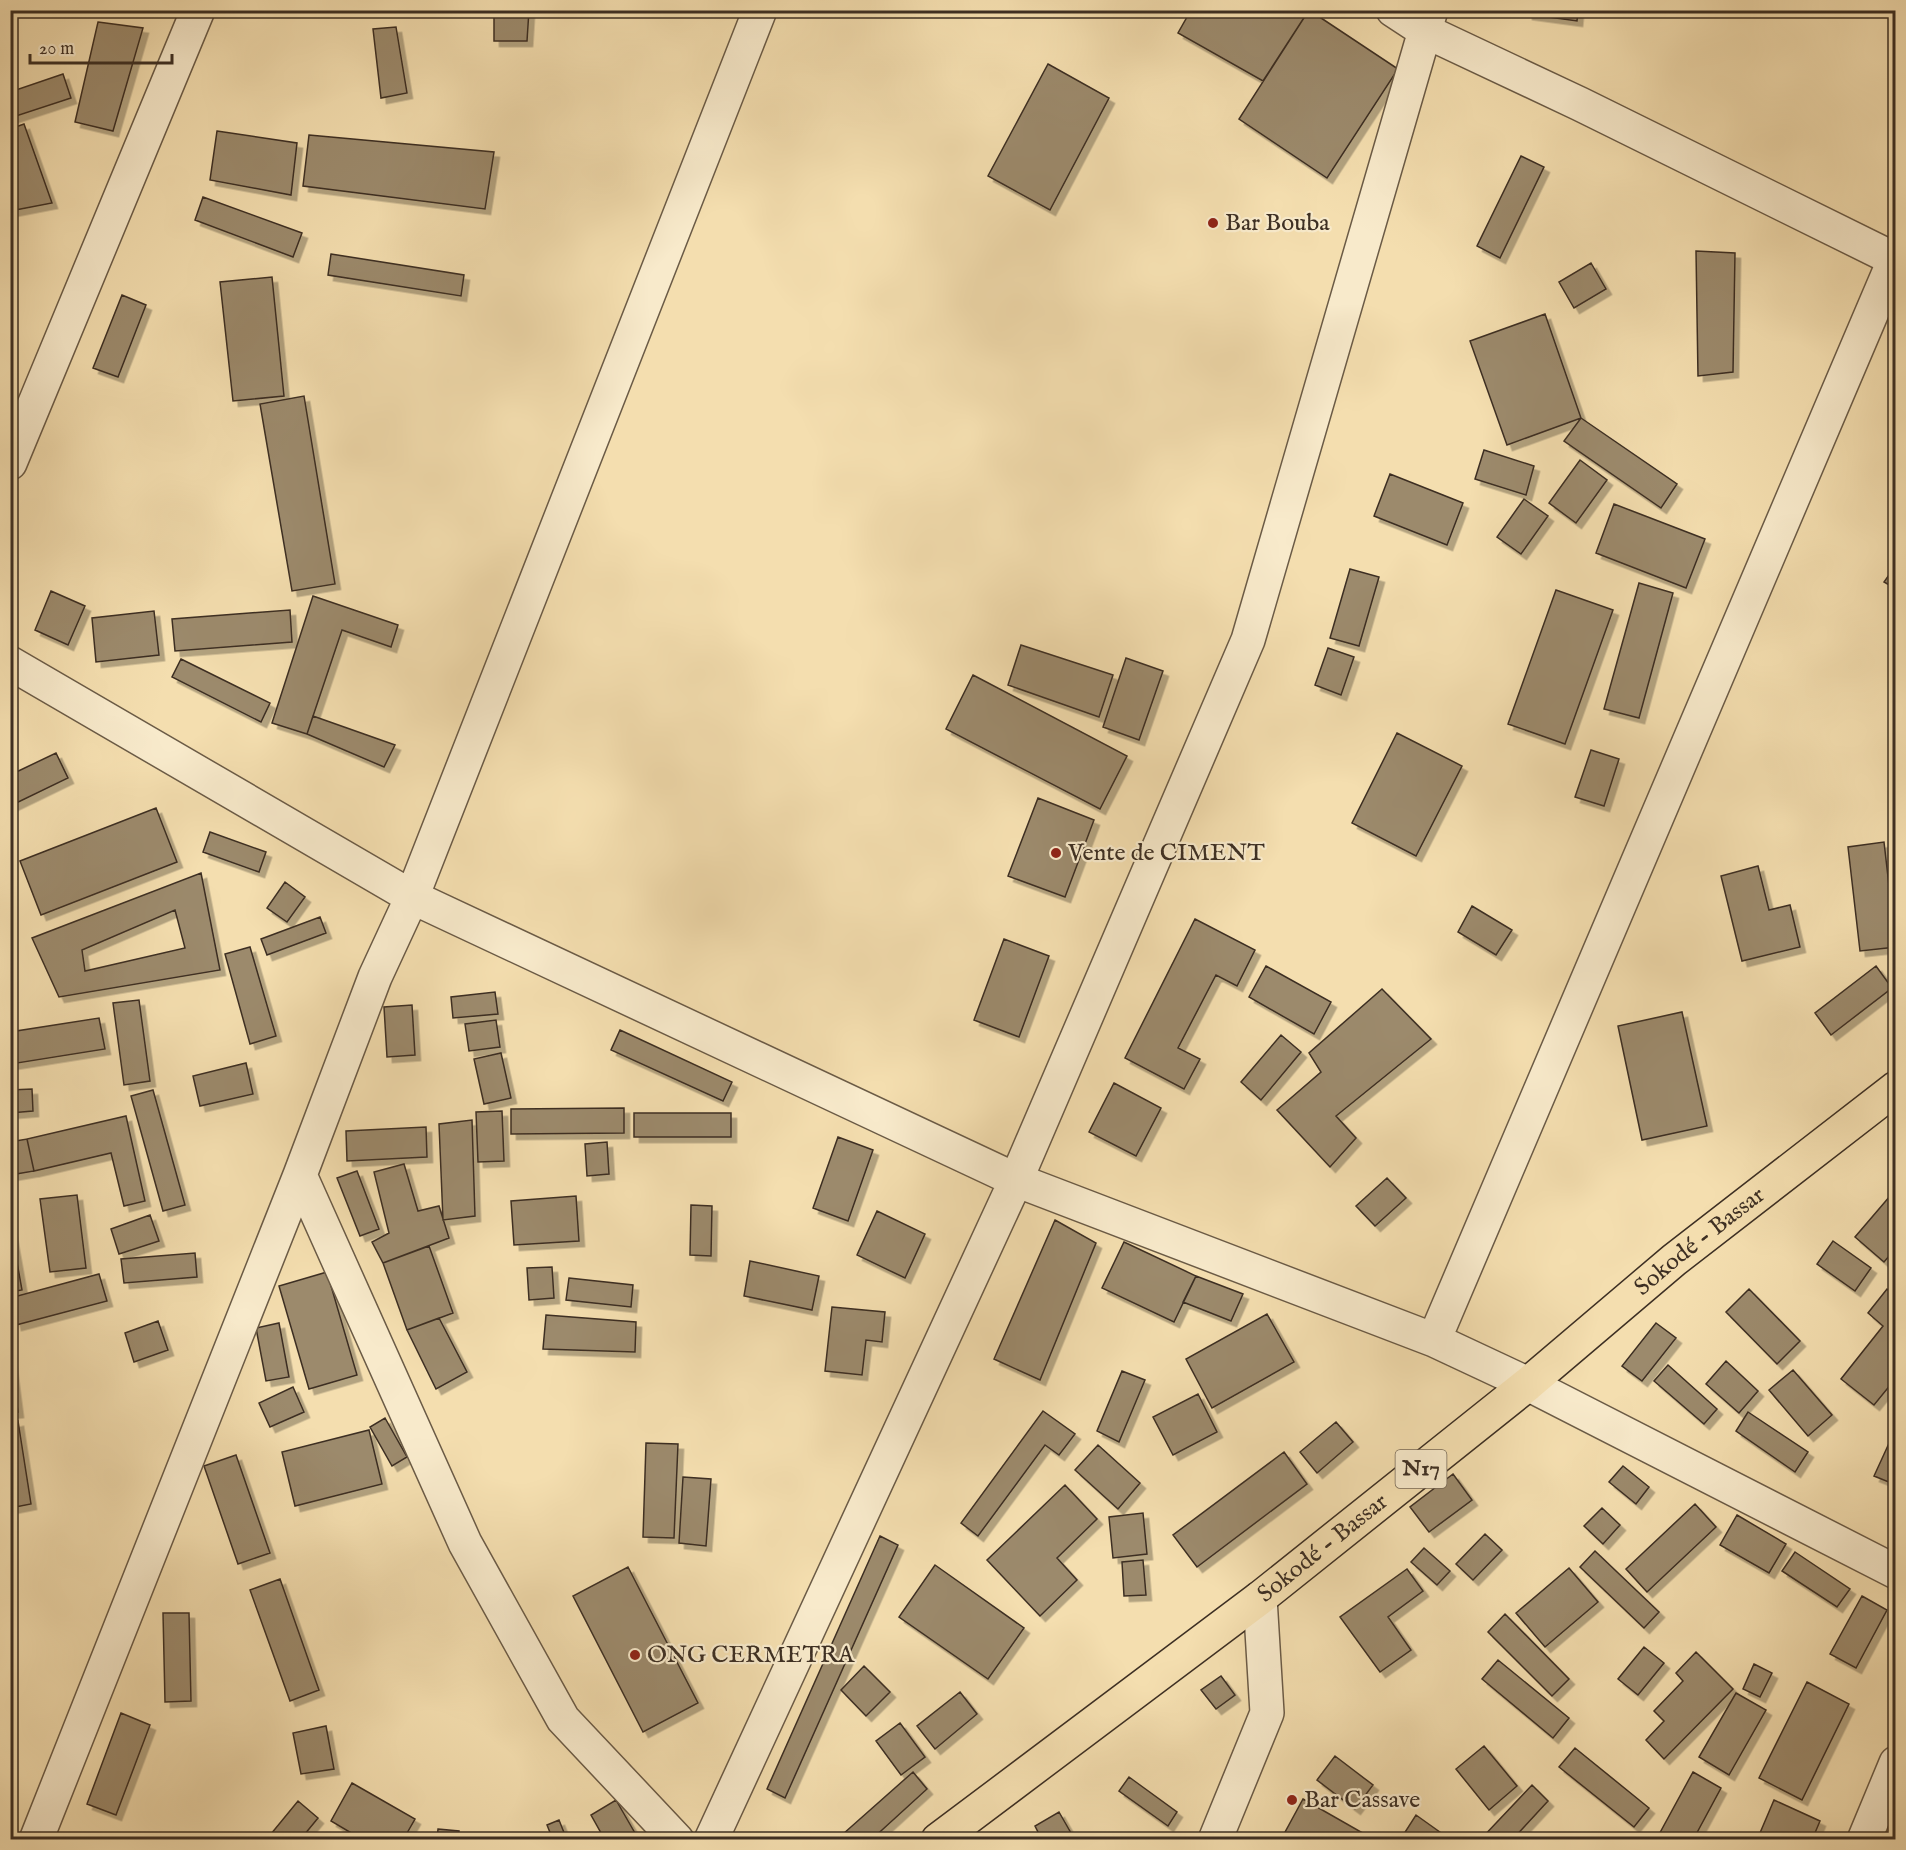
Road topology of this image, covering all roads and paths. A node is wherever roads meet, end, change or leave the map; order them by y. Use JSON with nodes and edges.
{"nodes":[{"id":1,"x":198,"y":10,"type":"edge"},
{"id":2,"x":760,"y":10,"type":"edge"},
{"id":3,"x":1393,"y":10,"type":"edge"},
{"id":4,"x":1428,"y":21,"type":"edge"},
{"id":5,"x":1895,"y":259,"type":"edge"},
{"id":6,"x":10,"y":463,"type":"edge"},
{"id":7,"x":10,"y":663,"type":"edge"},
{"id":8,"x":412,"y":897,"type":"junction"},
{"id":9,"x":1896,"y":1088,"type":"edge"},
{"id":10,"x":300,"y":1175,"type":"junction"},
{"id":11,"x":1016,"y":1180,"type":"junction"},
{"id":12,"x":1434,"y":1341,"type":"junction"},
{"id":13,"x":1528,"y":1384,"type":"junction"},
{"id":14,"x":1896,"y":1572,"type":"edge"},
{"id":15,"x":1260,"y":1598,"type":"junction"},
{"id":16,"x":1896,"y":1763,"type":"edge"},
{"id":17,"x":36,"y":1839,"type":"edge"},
{"id":18,"x":677,"y":1839,"type":"edge"},
{"id":19,"x":711,"y":1839,"type":"edge"},
{"id":20,"x":938,"y":1839,"type":"edge"},
{"id":21,"x":1215,"y":1839,"type":"edge"},
{"id":22,"x":1864,"y":1839,"type":"edge"}],
"edges":[{"from":1,"to":6,"type":"street"},
{"from":2,"to":8,"type":"street"},
{"from":3,"to":4,"type":"street"},
{"from":4,"to":5,"type":"street"},
{"from":4,"to":11,"type":"street"},
{"from":5,"to":12,"type":"street"},
{"from":7,"to":8,"type":"street"},
{"from":8,"to":10,"type":"street"},
{"from":8,"to":11,"type":"street"},
{"from":9,"to":13,"type":"main road","name":"Sokodé - Bassar","number":"N17"},
{"from":10,"to":17,"type":"street"},
{"from":10,"to":18,"type":"street"},
{"from":11,"to":12,"type":"street"},
{"from":11,"to":19,"type":"street"},
{"from":12,"to":13,"type":"street"},
{"from":13,"to":14,"type":"street"},
{"from":13,"to":15,"type":"main road","name":"Sokodé - Bassar","number":"N17"},
{"from":15,"to":20,"type":"main road","name":"Sokodé - Bassar","number":"N17"},
{"from":15,"to":21,"type":"street"},
{"from":16,"to":22,"type":"street"}]}
